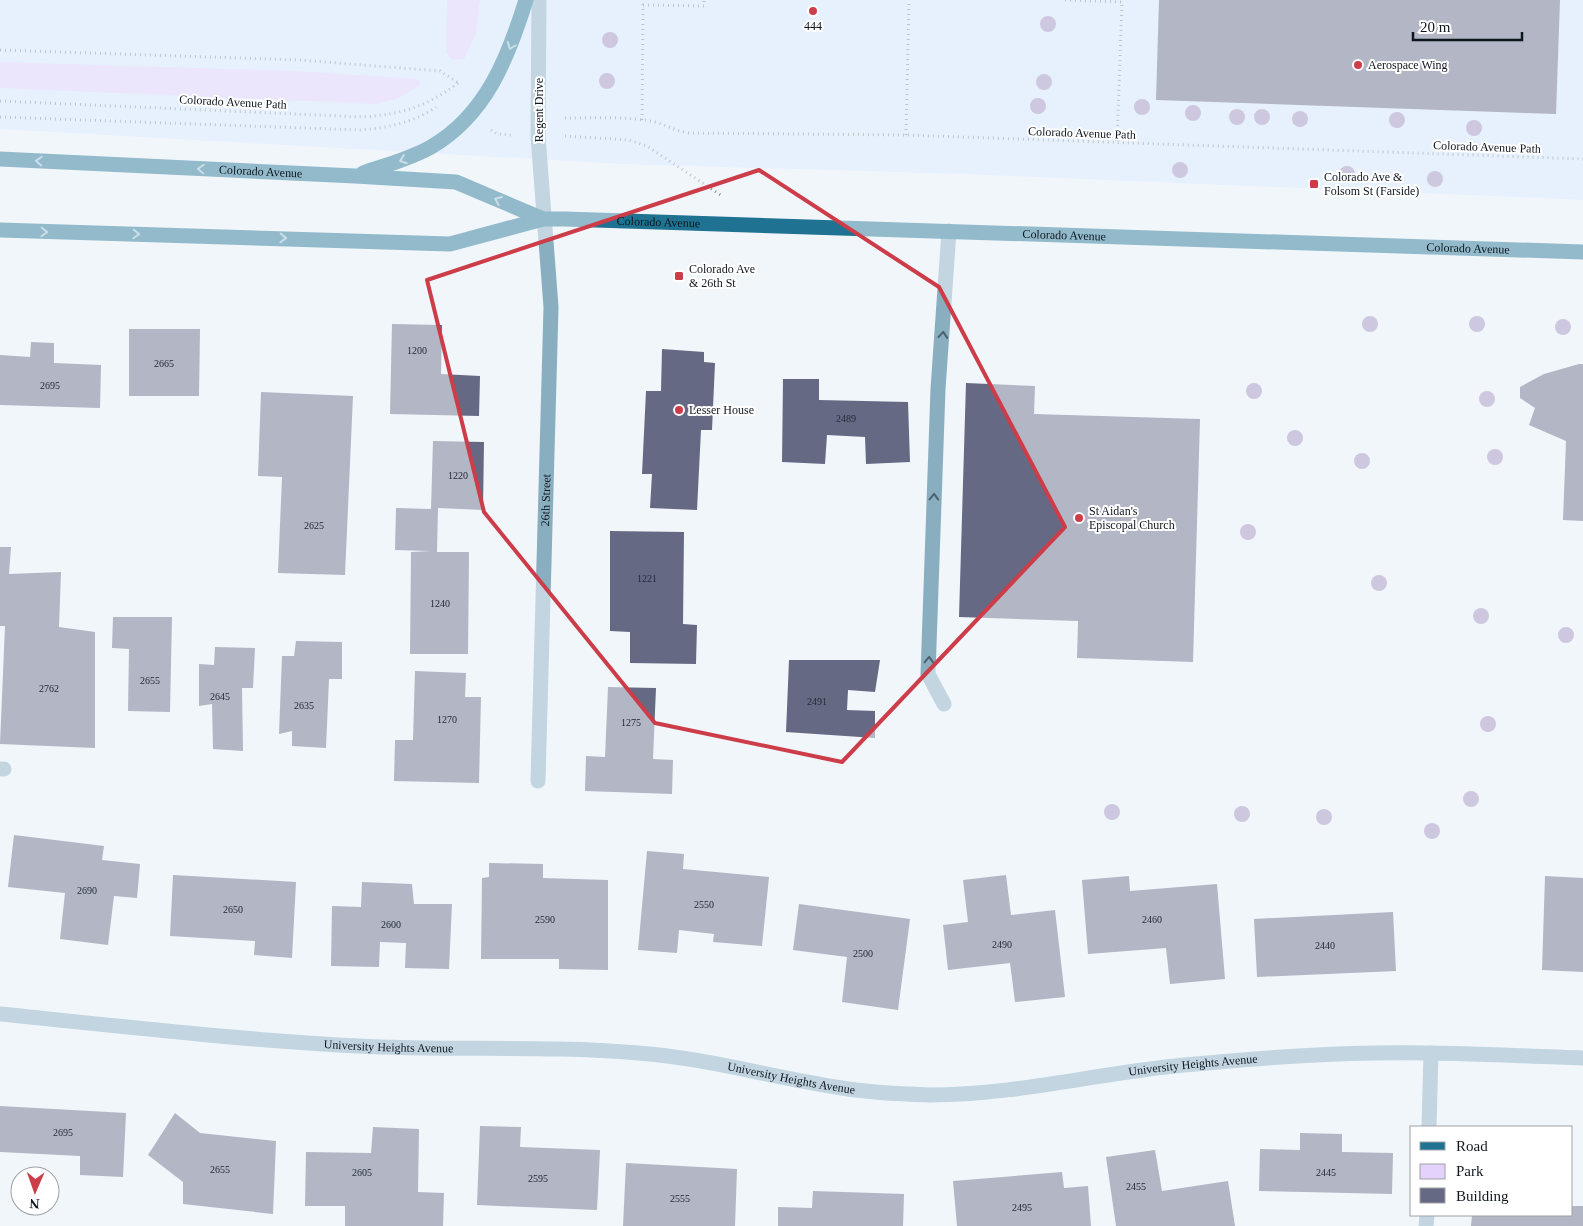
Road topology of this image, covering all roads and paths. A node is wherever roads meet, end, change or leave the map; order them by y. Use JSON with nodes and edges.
{"nodes":[{"id":1,"x":526,"y":0,"type":"edge"},
{"id":2,"x":539,"y":0,"type":"edge"},
{"id":3,"x":704,"y":0,"type":"edge"},
{"id":4,"x":909,"y":0,"type":"edge"},
{"id":5,"x":1065,"y":0,"type":"edge"},
{"id":6,"x":0,"y":50,"type":"edge"},
{"id":7,"x":0,"y":101,"type":"edge"},
{"id":8,"x":441,"y":104,"type":"dead end"},
{"id":9,"x":0,"y":117,"type":"edge"},
{"id":10,"x":582,"y":118,"type":"dead end"},
{"id":11,"x":642,"y":120,"type":"junction"},
{"id":12,"x":906,"y":135,"type":"junction"},
{"id":13,"x":577,"y":136,"type":"dead end"},
{"id":14,"x":1117,"y":143,"type":"junction"},
{"id":15,"x":0,"y":159,"type":"edge"},
{"id":16,"x":1583,"y":159,"type":"edge"},
{"id":17,"x":355,"y":176,"type":"junction"},
{"id":18,"x":727,"y":199,"type":"dead end"},
{"id":19,"x":543,"y":219,"type":"junction"},
{"id":20,"x":0,"y":230,"type":"edge"},
{"id":21,"x":949,"y":232,"type":"junction"},
{"id":22,"x":1583,"y":252,"type":"edge"},
{"id":23,"x":944,"y":704,"type":"dead end"},
{"id":24,"x":538,"y":781,"type":"dead end"},
{"id":25,"x":0,"y":1014,"type":"edge"},
{"id":26,"x":1431,"y":1053,"type":"junction"},
{"id":27,"x":1583,"y":1058,"type":"edge"},
{"id":28,"x":1429,"y":1126,"type":"edge"}],
"edges":[{"from":1,"to":17,"type":"main road","one_way":true},
{"from":2,"to":19,"type":"street","name":"Regent Drive"},
{"from":3,"to":11,"type":"path"},
{"from":4,"to":12,"type":"path"},
{"from":5,"to":14,"type":"path"},
{"from":6,"to":7,"type":"path","name":"Colorado Avenue Path"},
{"from":8,"to":9,"type":"path"},
{"from":10,"to":11,"type":"path","name":"Colorado Avenue Path"},
{"from":11,"to":12,"type":"path","name":"Colorado Avenue Path"},
{"from":12,"to":14,"type":"path","name":"Colorado Avenue Path"},
{"from":13,"to":18,"type":"path"},
{"from":14,"to":16,"type":"path","name":"Colorado Avenue Path"},
{"from":17,"to":15,"type":"main road","name":"Colorado Avenue","one_way":true},
{"from":19,"to":17,"type":"main road","name":"Colorado Avenue","one_way":true},
{"from":20,"to":19,"type":"main road","name":"Colorado Avenue","one_way":true},
{"from":19,"to":21,"type":"main road","name":"Colorado Avenue"},
{"from":19,"to":24,"type":"street","name":"26th Street"},
{"from":21,"to":22,"type":"main road","name":"Colorado Avenue"},
{"from":23,"to":21,"type":"street","one_way":true},
{"from":25,"to":26,"type":"street","name":"University Heights Avenue"},
{"from":26,"to":27,"type":"street","name":"University Heights Avenue"},
{"from":26,"to":28,"type":"street"}]}
